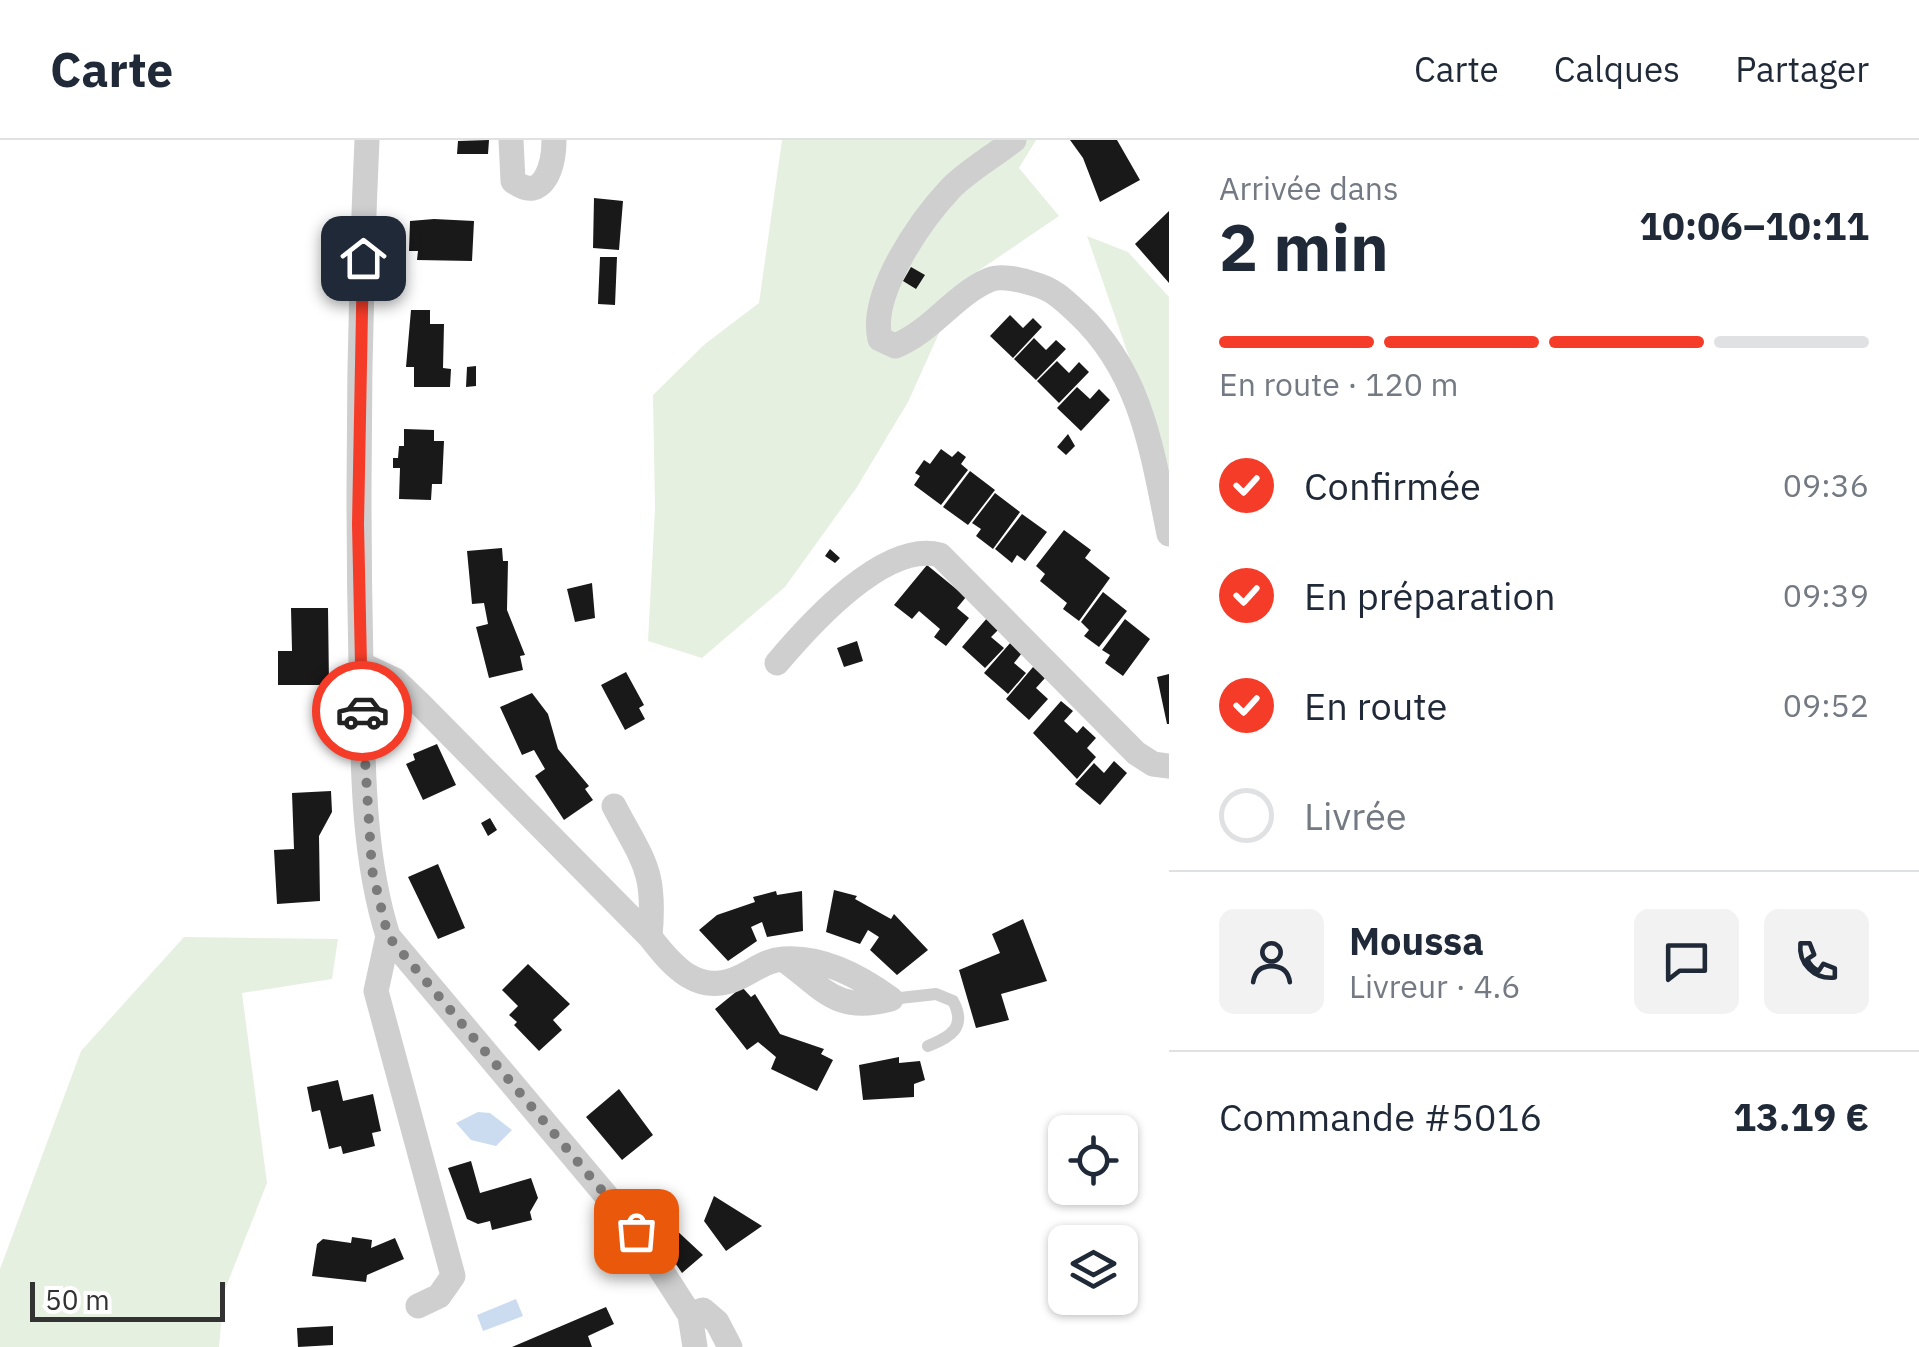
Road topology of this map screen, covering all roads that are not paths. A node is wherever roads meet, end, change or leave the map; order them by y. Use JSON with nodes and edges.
{"nodes":[{"id":1,"x":367,"y":140,"type":"edge"},
{"id":2,"x":511,"y":140,"type":"edge"},
{"id":3,"x":554,"y":140,"type":"edge"},
{"id":4,"x":1014,"y":140,"type":"edge"},
{"id":5,"x":1169,"y":534,"type":"edge"},
{"id":6,"x":777,"y":663,"type":"dead end"},
{"id":7,"x":361,"y":664,"type":"junction"},
{"id":8,"x":1169,"y":766,"type":"edge"},
{"id":9,"x":614,"y":806,"type":"dead end"},
{"id":10,"x":388,"y":936,"type":"junction"},
{"id":11,"x":650,"y":937,"type":"junction"},
{"id":12,"x":891,"y":999,"type":"joint"},
{"id":13,"x":928,"y":1046,"type":"dead end"},
{"id":14,"x":418,"y":1306,"type":"dead end"},
{"id":15,"x":690,"y":1314,"type":"junction"},
{"id":16,"x":695,"y":1347,"type":"edge"},
{"id":17,"x":730,"y":1347,"type":"edge"}],
"edges":[{"from":1,"to":7,"type":"street"},
{"from":2,"to":3,"type":"street"},
{"from":4,"to":5,"type":"street"},
{"from":6,"to":8,"type":"street"},
{"from":7,"to":10,"type":"street"},
{"from":7,"to":11,"type":"street"},
{"from":9,"to":11,"type":"street"},
{"from":10,"to":14,"type":"street"},
{"from":10,"to":15,"type":"street"},
{"from":11,"to":12,"type":"street"},
{"from":12,"to":13,"type":"lane"},
{"from":15,"to":16,"type":"street"},
{"from":15,"to":17,"type":"street"}]}
